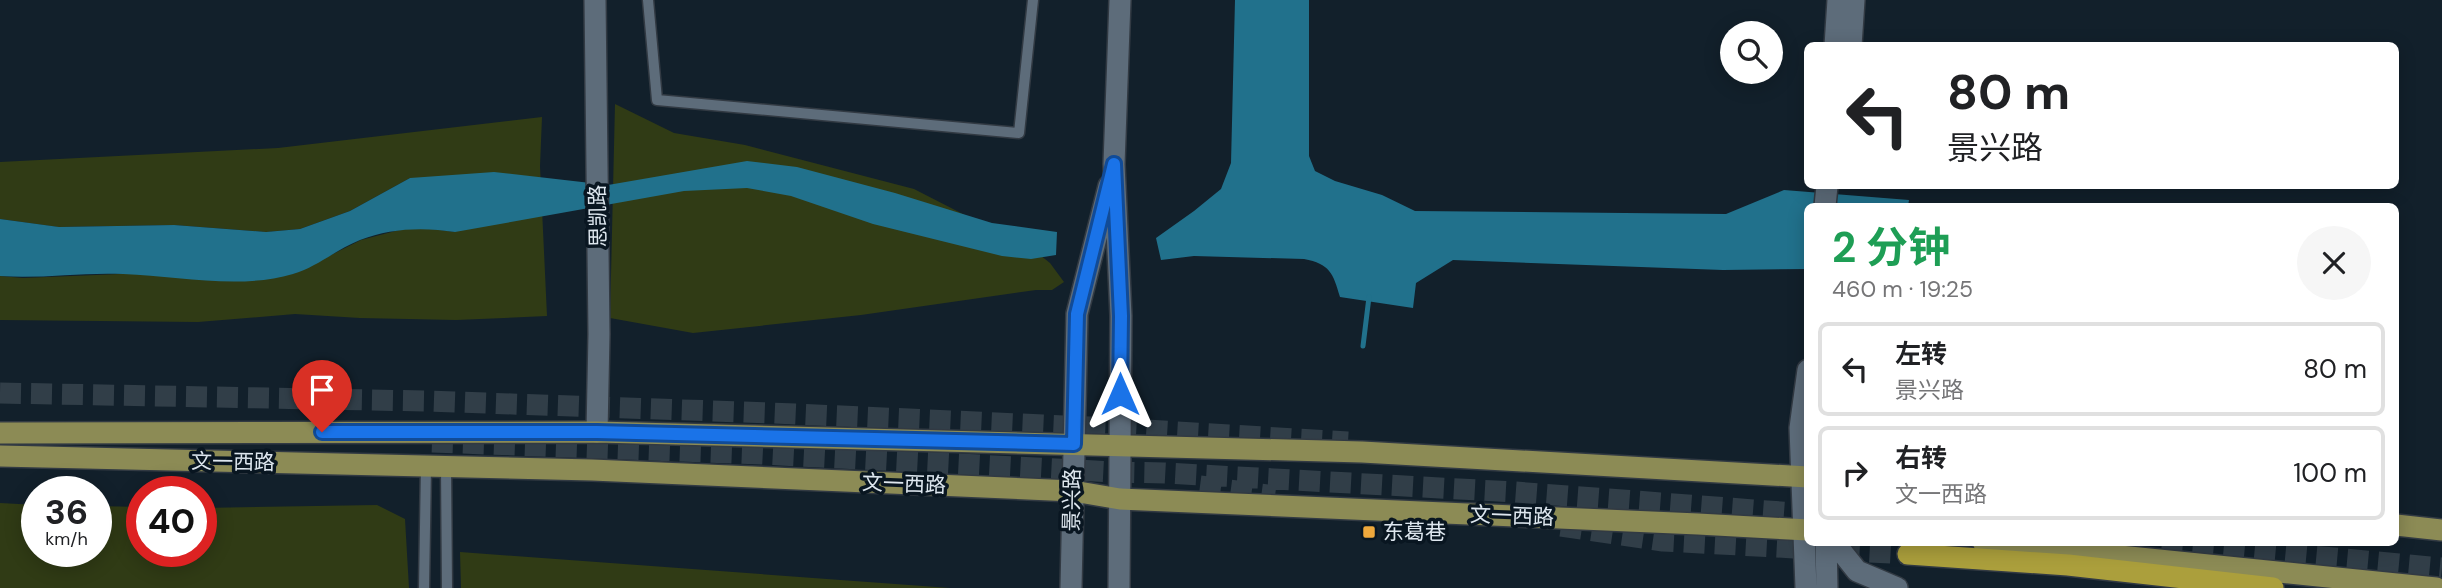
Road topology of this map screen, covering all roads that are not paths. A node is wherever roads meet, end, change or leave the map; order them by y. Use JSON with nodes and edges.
{"nodes":[{"id":1,"x":595,"y":0,"type":"edge"},
{"id":2,"x":648,"y":0,"type":"edge"},
{"id":3,"x":1033,"y":0,"type":"edge"},
{"id":4,"x":1121,"y":0,"type":"edge"},
{"id":5,"x":1838,"y":0,"type":"edge"},
{"id":6,"x":1854,"y":0,"type":"edge"},
{"id":7,"x":1835,"y":42,"type":"edge"},
{"id":8,"x":1850,"y":42,"type":"edge"},
{"id":9,"x":1114,"y":164,"type":"junction"},
{"id":10,"x":1804,"y":400,"type":"edge"},
{"id":11,"x":597,"y":432,"type":"junction"},
{"id":12,"x":0,"y":433,"type":"edge"},
{"id":13,"x":1074,"y":444,"type":"junction"},
{"id":14,"x":1120,"y":445,"type":"junction"},
{"id":15,"x":0,"y":456,"type":"edge"},
{"id":16,"x":436,"y":467,"type":"junction"},
{"id":17,"x":1804,"y":467,"type":"edge"},
{"id":18,"x":1804,"y":477,"type":"edge"},
{"id":19,"x":1073,"y":491,"type":"junction"},
{"id":20,"x":1120,"y":499,"type":"junction"},
{"id":21,"x":2399,"y":525,"type":"edge"},
{"id":22,"x":1804,"y":530,"type":"edge"},
{"id":23,"x":2442,"y":530,"type":"edge"},
{"id":24,"x":1806,"y":546,"type":"edge"},
{"id":25,"x":1826,"y":546,"type":"edge"},
{"id":26,"x":1837,"y":546,"type":"edge"},
{"id":27,"x":2022,"y":546,"type":"edge"},
{"id":28,"x":1908,"y":554,"type":"tunnel mouth"},
{"id":29,"x":424,"y":588,"type":"edge"},
{"id":30,"x":447,"y":588,"type":"edge"},
{"id":31,"x":1070,"y":588,"type":"edge"},
{"id":32,"x":1119,"y":588,"type":"edge"},
{"id":33,"x":1806,"y":588,"type":"edge"},
{"id":34,"x":1827,"y":588,"type":"edge"},
{"id":35,"x":1897,"y":588,"type":"edge"},
{"id":36,"x":2273,"y":588,"type":"edge"},
{"id":37,"x":2436,"y":588,"type":"edge"}],
"edges":[{"from":1,"to":11,"type":"street","name":"思凯路"},
{"from":2,"to":3,"type":"lane"},
{"from":4,"to":9,"type":"street","name":"景兴路"},
{"from":5,"to":7,"type":"street"},
{"from":6,"to":8,"type":"street"},
{"from":9,"to":13,"type":"street","name":"景兴路"},
{"from":9,"to":14,"type":"street","name":"景兴路"},
{"from":10,"to":17,"type":"street"},
{"from":11,"to":12,"type":"main road","name":"文一西路"},
{"from":11,"to":13,"type":"main road","name":"文一西路"},
{"from":13,"to":14,"type":"main road","name":"文一西路"},
{"from":13,"to":19,"type":"street","name":"景兴路"},
{"from":14,"to":18,"type":"main road","name":"文一西路"},
{"from":14,"to":20,"type":"street","name":"景兴路"},
{"from":15,"to":16,"type":"main road","name":"文一西路"},
{"from":16,"to":19,"type":"main road","name":"文一西路"},
{"from":16,"to":29,"type":"lane"},
{"from":16,"to":30,"type":"lane"},
{"from":19,"to":20,"type":"main road","name":"文一西路"},
{"from":19,"to":31,"type":"street","name":"景兴路"},
{"from":20,"to":22,"type":"main road","name":"文一西路"},
{"from":20,"to":32,"type":"street","name":"景兴路"},
{"from":21,"to":23,"type":"main road"},
{"from":24,"to":33,"type":"street"},
{"from":25,"to":34,"type":"street"},
{"from":26,"to":35,"type":"street"},
{"from":27,"to":37,"type":"main road"},
{"from":28,"to":36,"type":"highway"}]}
